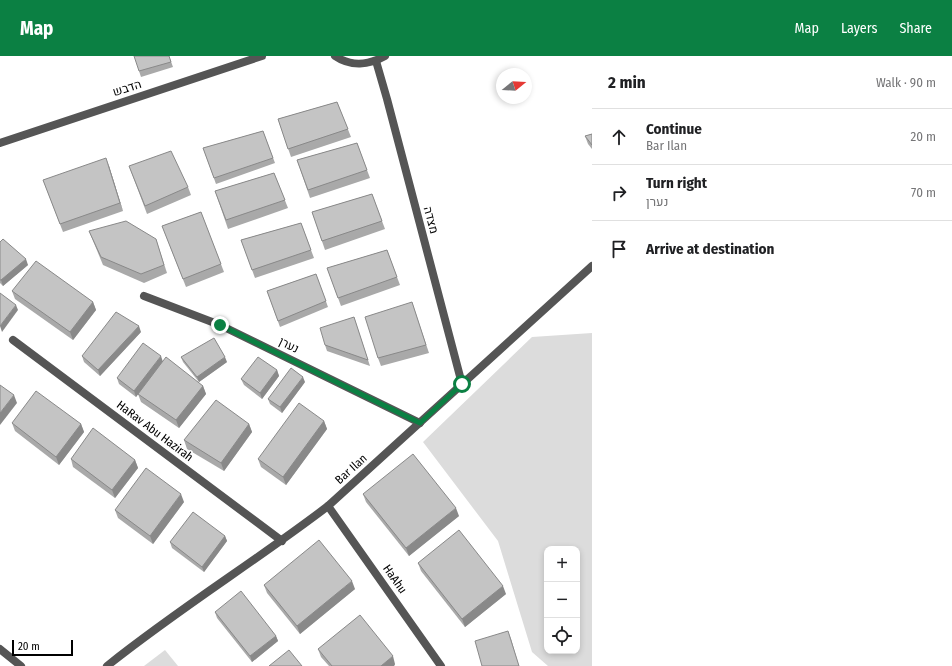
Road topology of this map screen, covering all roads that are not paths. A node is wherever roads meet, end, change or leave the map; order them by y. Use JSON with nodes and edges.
{"nodes":[{"id":1,"x":262,"y":56,"type":"edge"},
{"id":2,"x":335,"y":56,"type":"edge"},
{"id":3,"x":385,"y":56,"type":"edge"},
{"id":4,"x":376,"y":61,"type":"junction"},
{"id":5,"x":0,"y":144,"type":"edge"},
{"id":6,"x":592,"y":266,"type":"edge"},
{"id":7,"x":144,"y":296,"type":"dead end"},
{"id":8,"x":13,"y":340,"type":"dead end"},
{"id":9,"x":462,"y":384,"type":"junction"},
{"id":10,"x":420,"y":423,"type":"junction"},
{"id":11,"x":328,"y":506,"type":"junction"},
{"id":12,"x":282,"y":541,"type":"junction"},
{"id":13,"x":0,"y":649,"type":"edge"},
{"id":14,"x":21,"y":666,"type":"edge"},
{"id":15,"x":107,"y":666,"type":"edge"},
{"id":16,"x":441,"y":666,"type":"edge"}],
"edges":[{"from":1,"to":5,"type":"street","name":"הדבש"},
{"from":2,"to":4,"type":"street"},
{"from":3,"to":4,"type":"street"},
{"from":4,"to":9,"type":"street","name":"מצדה"},
{"from":6,"to":9,"type":"street","name":"Bar Ilan"},
{"from":7,"to":10,"type":"street","name":"נערן"},
{"from":8,"to":12,"type":"street","name":"HaRav Abu Hazirah"},
{"from":9,"to":10,"type":"street","name":"Bar Ilan"},
{"from":10,"to":11,"type":"street","name":"Bar Ilan"},
{"from":11,"to":12,"type":"street","name":"Bar Ilan"},
{"from":11,"to":16,"type":"street","name":"HaAhu"},
{"from":12,"to":15,"type":"street","name":"Bar Ilan"},
{"from":13,"to":14,"type":"street"}]}
